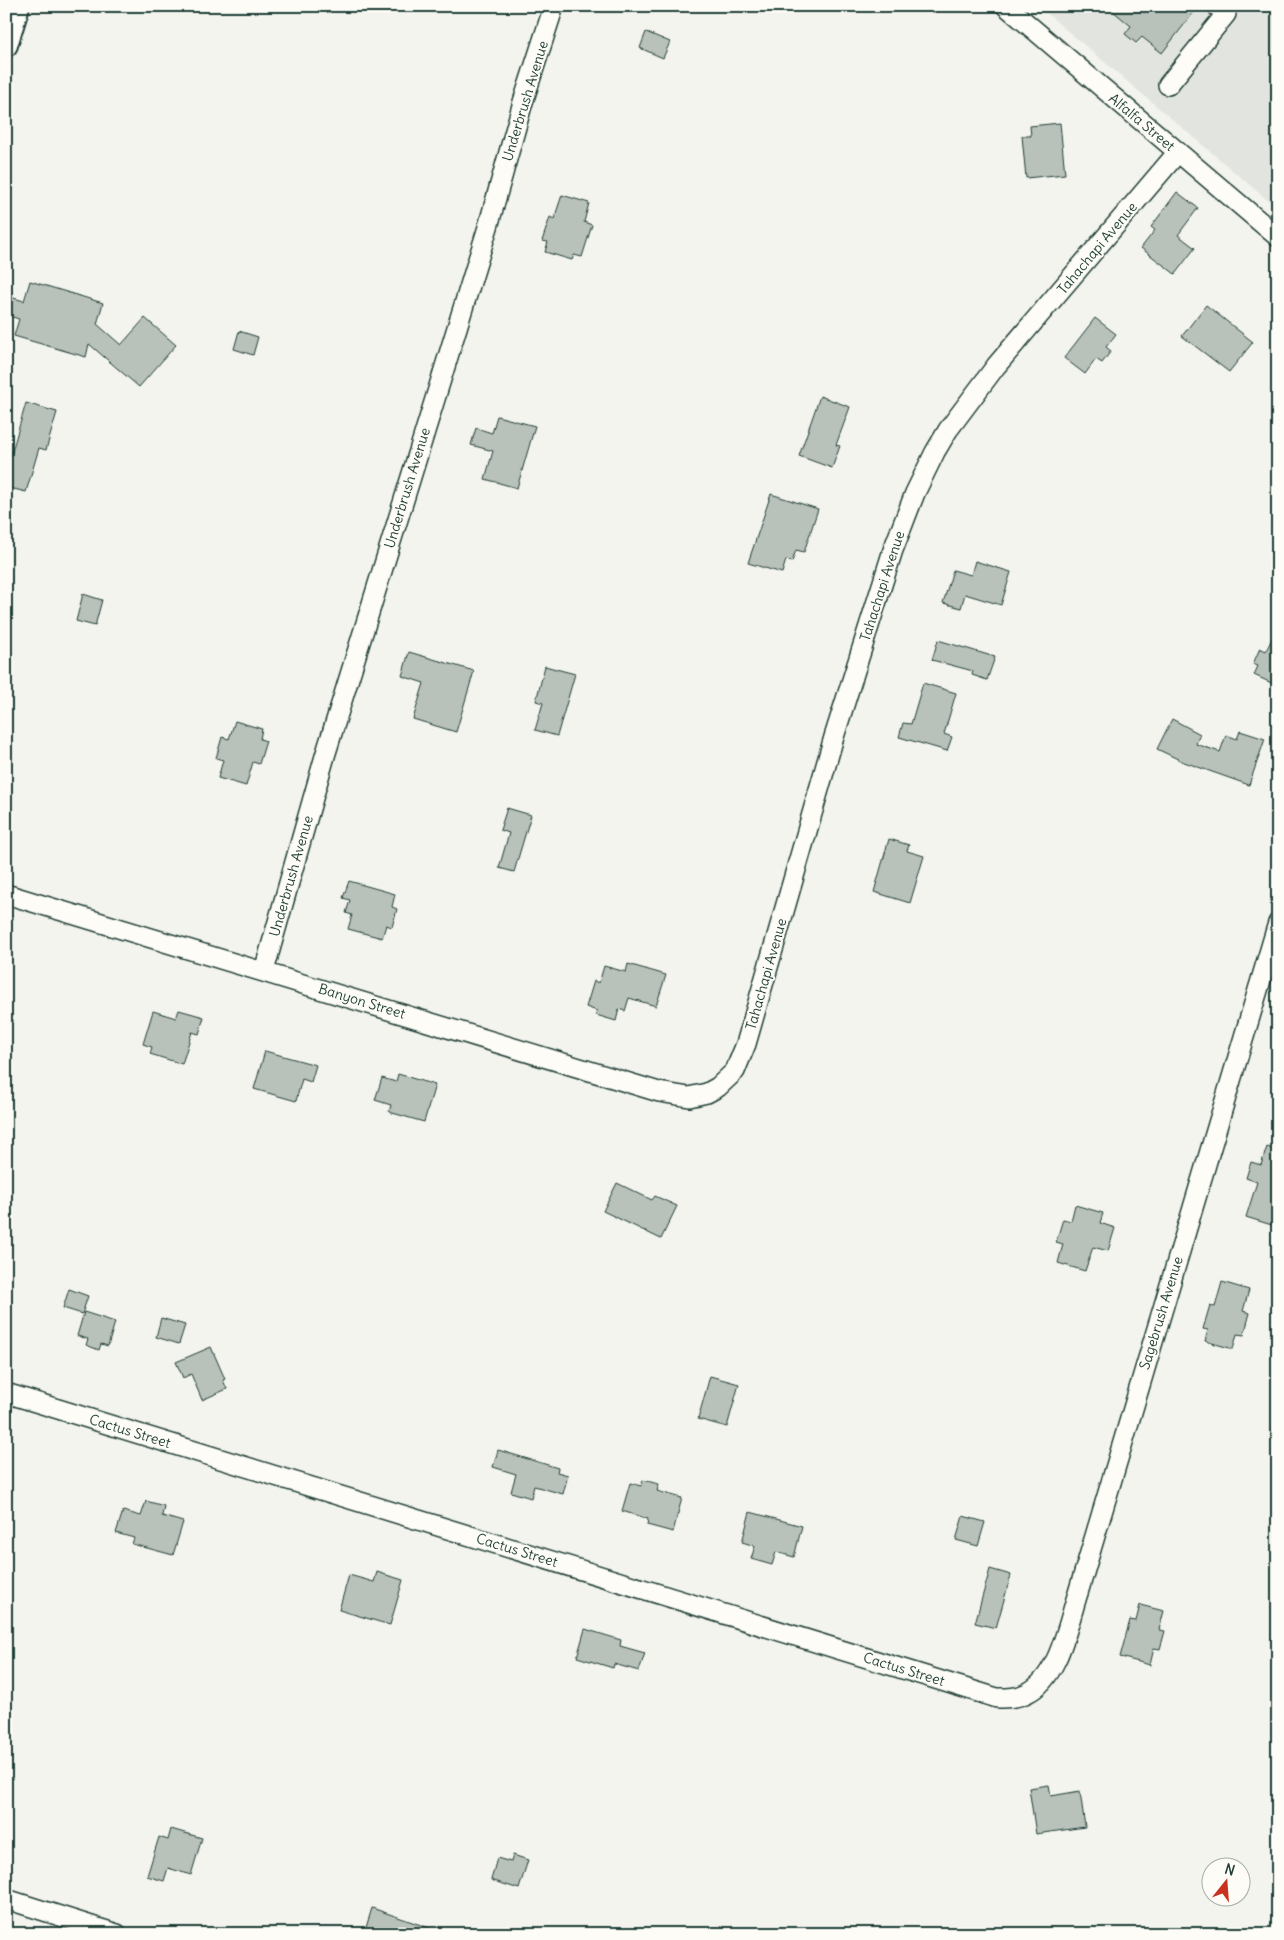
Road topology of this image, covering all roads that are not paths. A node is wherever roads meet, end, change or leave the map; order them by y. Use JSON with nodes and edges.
{"nodes":[{"id":1,"x":18,"y":6,"type":"edge"},
{"id":2,"x":554,"y":6,"type":"edge"},
{"id":3,"x":1006,"y":6,"type":"edge"},
{"id":4,"x":1217,"y":6,"type":"edge"},
{"id":5,"x":6,"y":45,"type":"edge"},
{"id":6,"x":1168,"y":85,"type":"dead end"},
{"id":7,"x":1178,"y":152,"type":"junction"},
{"id":8,"x":1278,"y":237,"type":"edge"},
{"id":9,"x":6,"y":894,"type":"edge"},
{"id":10,"x":1278,"y":923,"type":"edge"},
{"id":11,"x":264,"y":971,"type":"junction"},
{"id":12,"x":718,"y":1087,"type":"joint"},
{"id":13,"x":6,"y":1392,"type":"edge"},
{"id":14,"x":1028,"y":1693,"type":"joint"},
{"id":15,"x":6,"y":1899,"type":"edge"},
{"id":16,"x":116,"y":1934,"type":"edge"}],
"edges":[{"from":1,"to":5,"type":"main road"},
{"from":2,"to":11,"type":"street","name":"Underbrush Avenue"},
{"from":3,"to":7,"type":"street","name":"Alfalfa Street"},
{"from":4,"to":6,"type":"street"},
{"from":7,"to":8,"type":"street","name":"Alfalfa Street"},
{"from":7,"to":12,"type":"street","name":"Tahachapi Avenue"},
{"from":9,"to":11,"type":"street","name":"Banyon Street"},
{"from":10,"to":14,"type":"street","name":"Sagebrush Avenue"},
{"from":11,"to":12,"type":"street","name":"Banyon Street"},
{"from":13,"to":14,"type":"street","name":"Cactus Street"},
{"from":15,"to":16,"type":"street"}]}
